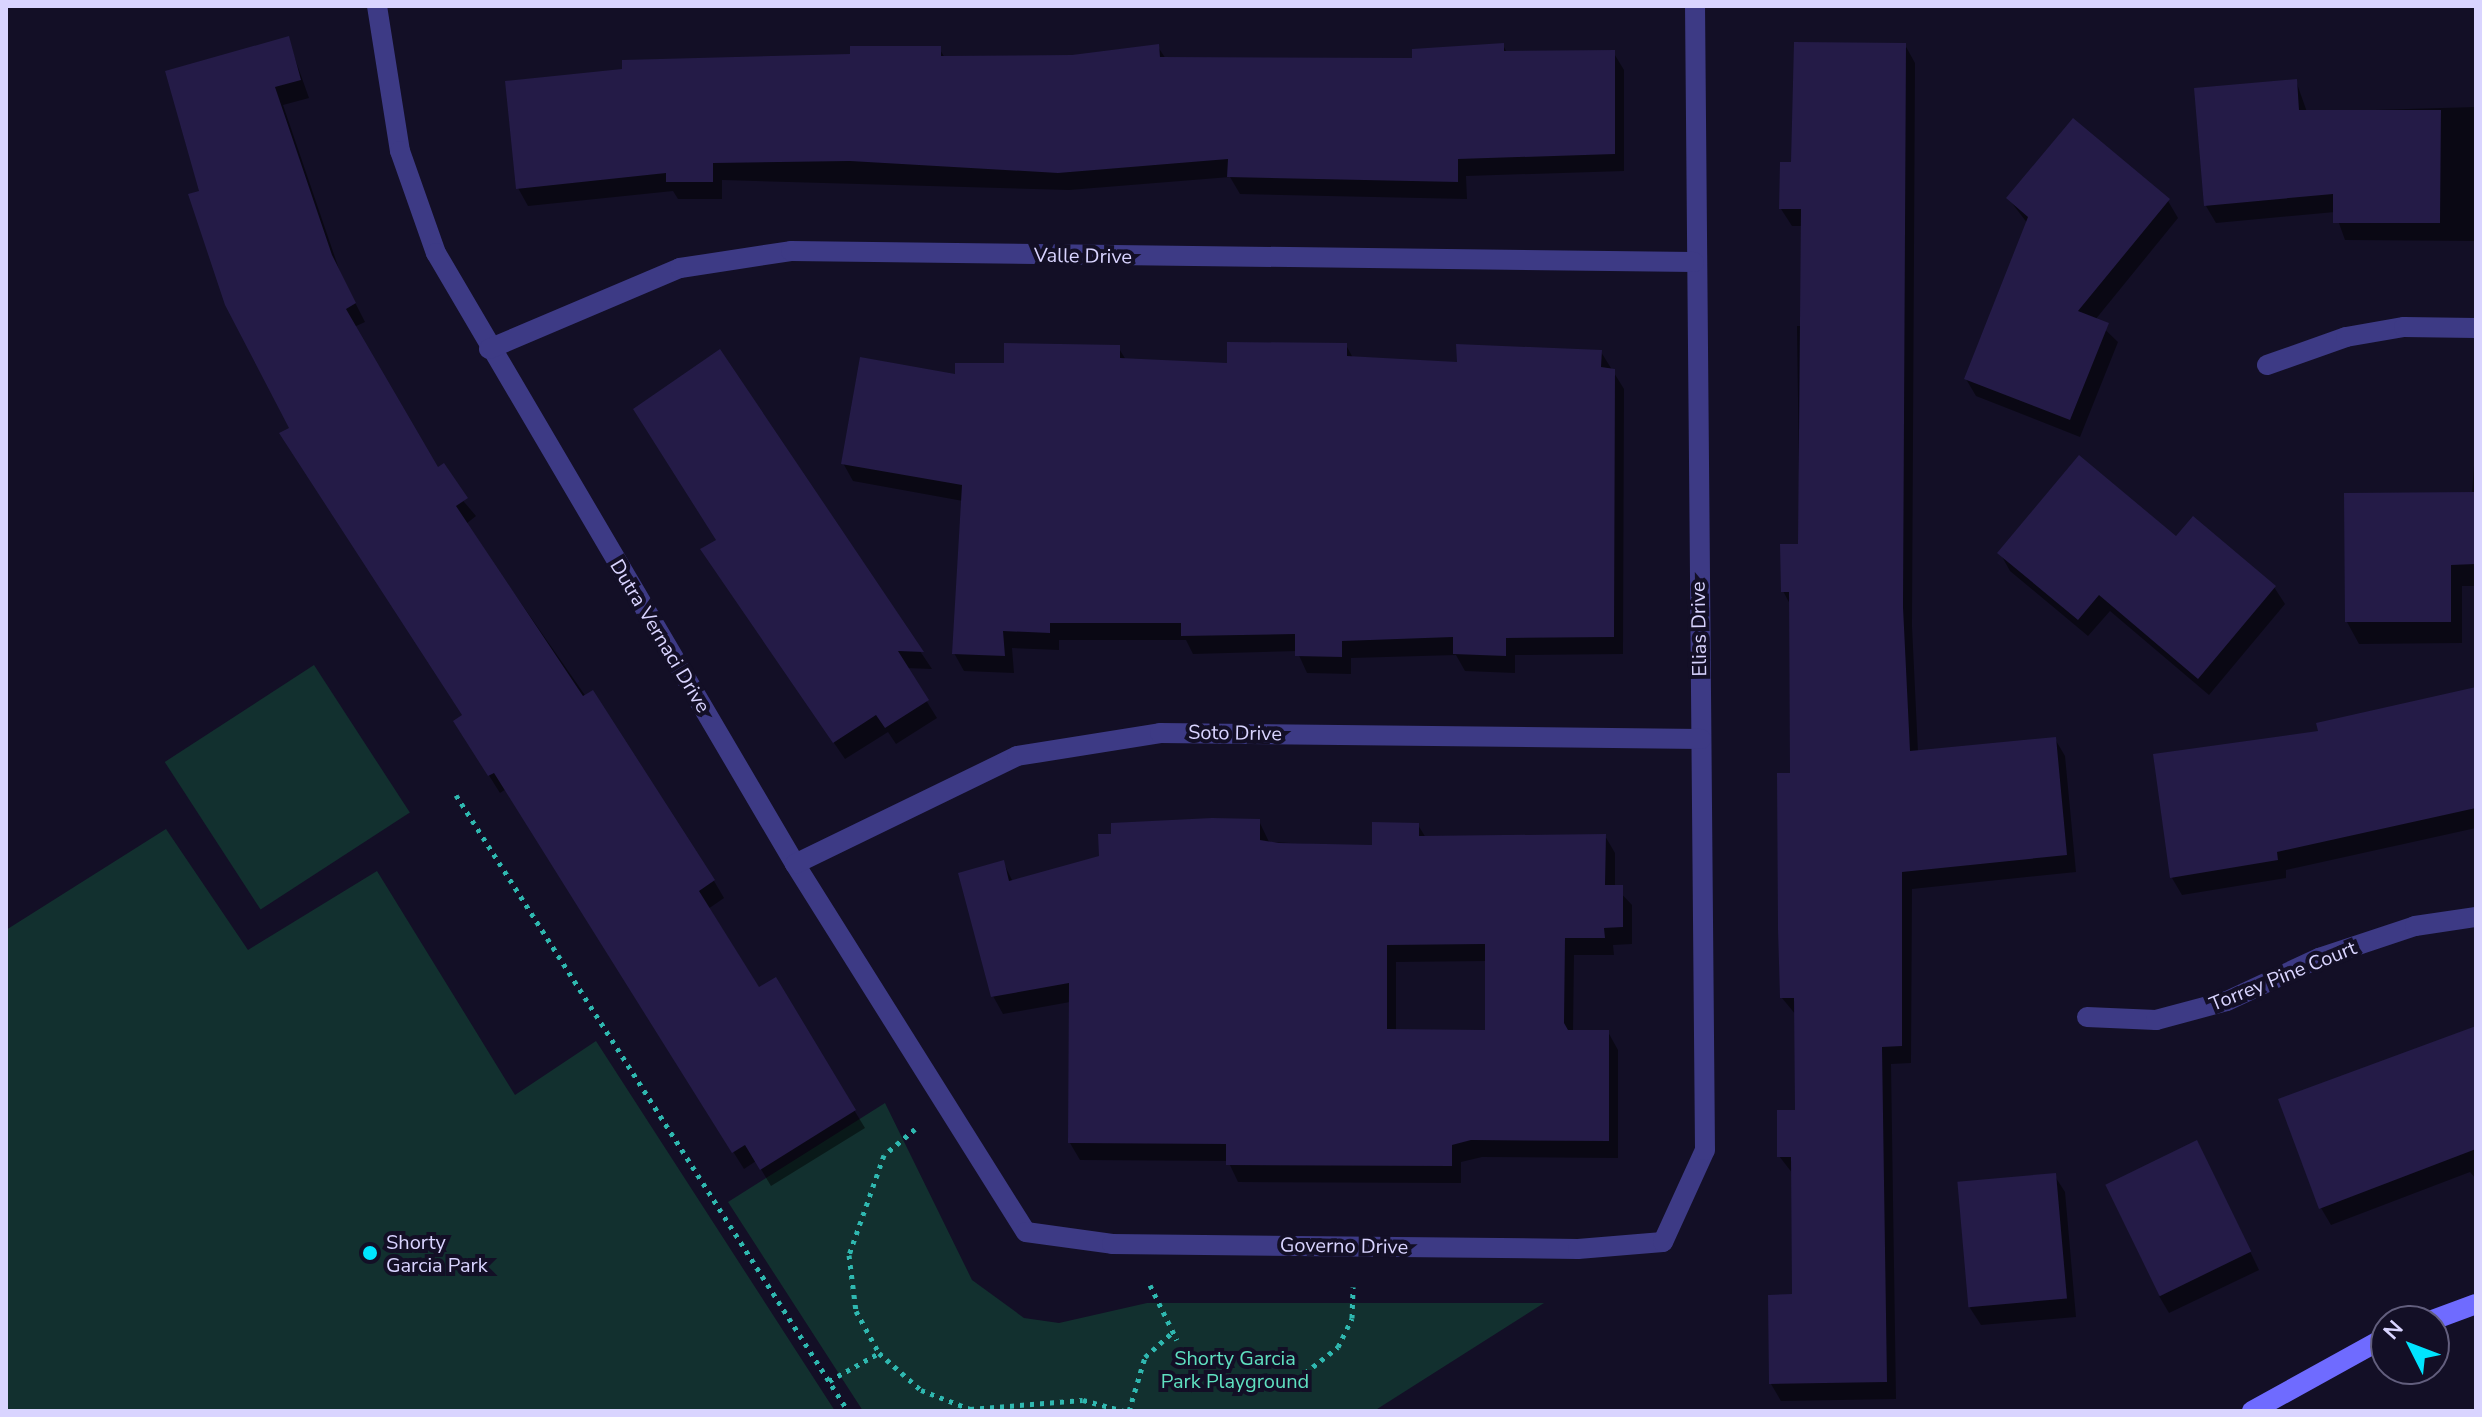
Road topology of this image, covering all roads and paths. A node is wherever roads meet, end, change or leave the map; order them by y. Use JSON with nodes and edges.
{"nodes":[{"id":1,"x":377,"y":6,"type":"edge"},
{"id":2,"x":1695,"y":6,"type":"edge"},
{"id":3,"x":1694,"y":262,"type":"junction"},
{"id":4,"x":2476,"y":328,"type":"edge"},
{"id":5,"x":489,"y":349,"type":"junction"},
{"id":6,"x":2267,"y":365,"type":"dead end"},
{"id":7,"x":1701,"y":739,"type":"junction"},
{"id":8,"x":456,"y":795,"type":"dead end"},
{"id":9,"x":795,"y":864,"type":"junction"},
{"id":10,"x":2476,"y":917,"type":"edge"},
{"id":11,"x":2087,"y":1017,"type":"dead end"},
{"id":12,"x":942,"y":1102,"type":"junction"},
{"id":13,"x":1026,"y":1232,"type":"joint"},
{"id":14,"x":1663,"y":1242,"type":"joint"},
{"id":15,"x":1151,"y":1244,"type":"junction"},
{"id":16,"x":1354,"y":1246,"type":"junction"},
{"id":17,"x":2476,"y":1304,"type":"edge"},
{"id":18,"x":2450,"y":1314,"type":"edge"},
{"id":19,"x":1173,"y":1332,"type":"junction"},
{"id":20,"x":1177,"y":1340,"type":"dead end"},
{"id":21,"x":2370,"y":1346,"type":"edge"},
{"id":22,"x":879,"y":1353,"type":"junction"},
{"id":23,"x":1305,"y":1373,"type":"dead end"},
{"id":24,"x":829,"y":1381,"type":"junction"},
{"id":25,"x":848,"y":1411,"type":"edge"},
{"id":26,"x":1126,"y":1411,"type":"edge"},
{"id":27,"x":2252,"y":1411,"type":"edge"}],
"edges":[{"from":1,"to":5,"type":"street","name":"Dutra Vernaci Drive"},
{"from":2,"to":3,"type":"street","name":"Elias Drive"},
{"from":3,"to":5,"type":"street","name":"Valle Drive"},
{"from":3,"to":7,"type":"street","name":"Elias Drive"},
{"from":4,"to":6,"type":"street"},
{"from":5,"to":9,"type":"street","name":"Dutra Vernaci Drive"},
{"from":7,"to":9,"type":"street","name":"Soto Drive"},
{"from":7,"to":14,"type":"street","name":"Elias Drive"},
{"from":8,"to":24,"type":"path"},
{"from":9,"to":12,"type":"street","name":"Dutra Vernaci Drive"},
{"from":10,"to":11,"type":"street","name":"Torrey Pine Court"},
{"from":12,"to":13,"type":"street","name":"Dutra Vernaci Drive"},
{"from":12,"to":22,"type":"path"},
{"from":13,"to":15,"type":"street","name":"Governo Drive"},
{"from":14,"to":16,"type":"street","name":"Governo Drive"},
{"from":15,"to":16,"type":"street","name":"Governo Drive"},
{"from":15,"to":19,"type":"path"},
{"from":16,"to":23,"type":"path"},
{"from":17,"to":18,"type":"street"},
{"from":19,"to":20,"type":"path"},
{"from":19,"to":26,"type":"path"},
{"from":21,"to":27,"type":"street"},
{"from":22,"to":24,"type":"path"},
{"from":22,"to":26,"type":"path"},
{"from":24,"to":25,"type":"path"}]}
